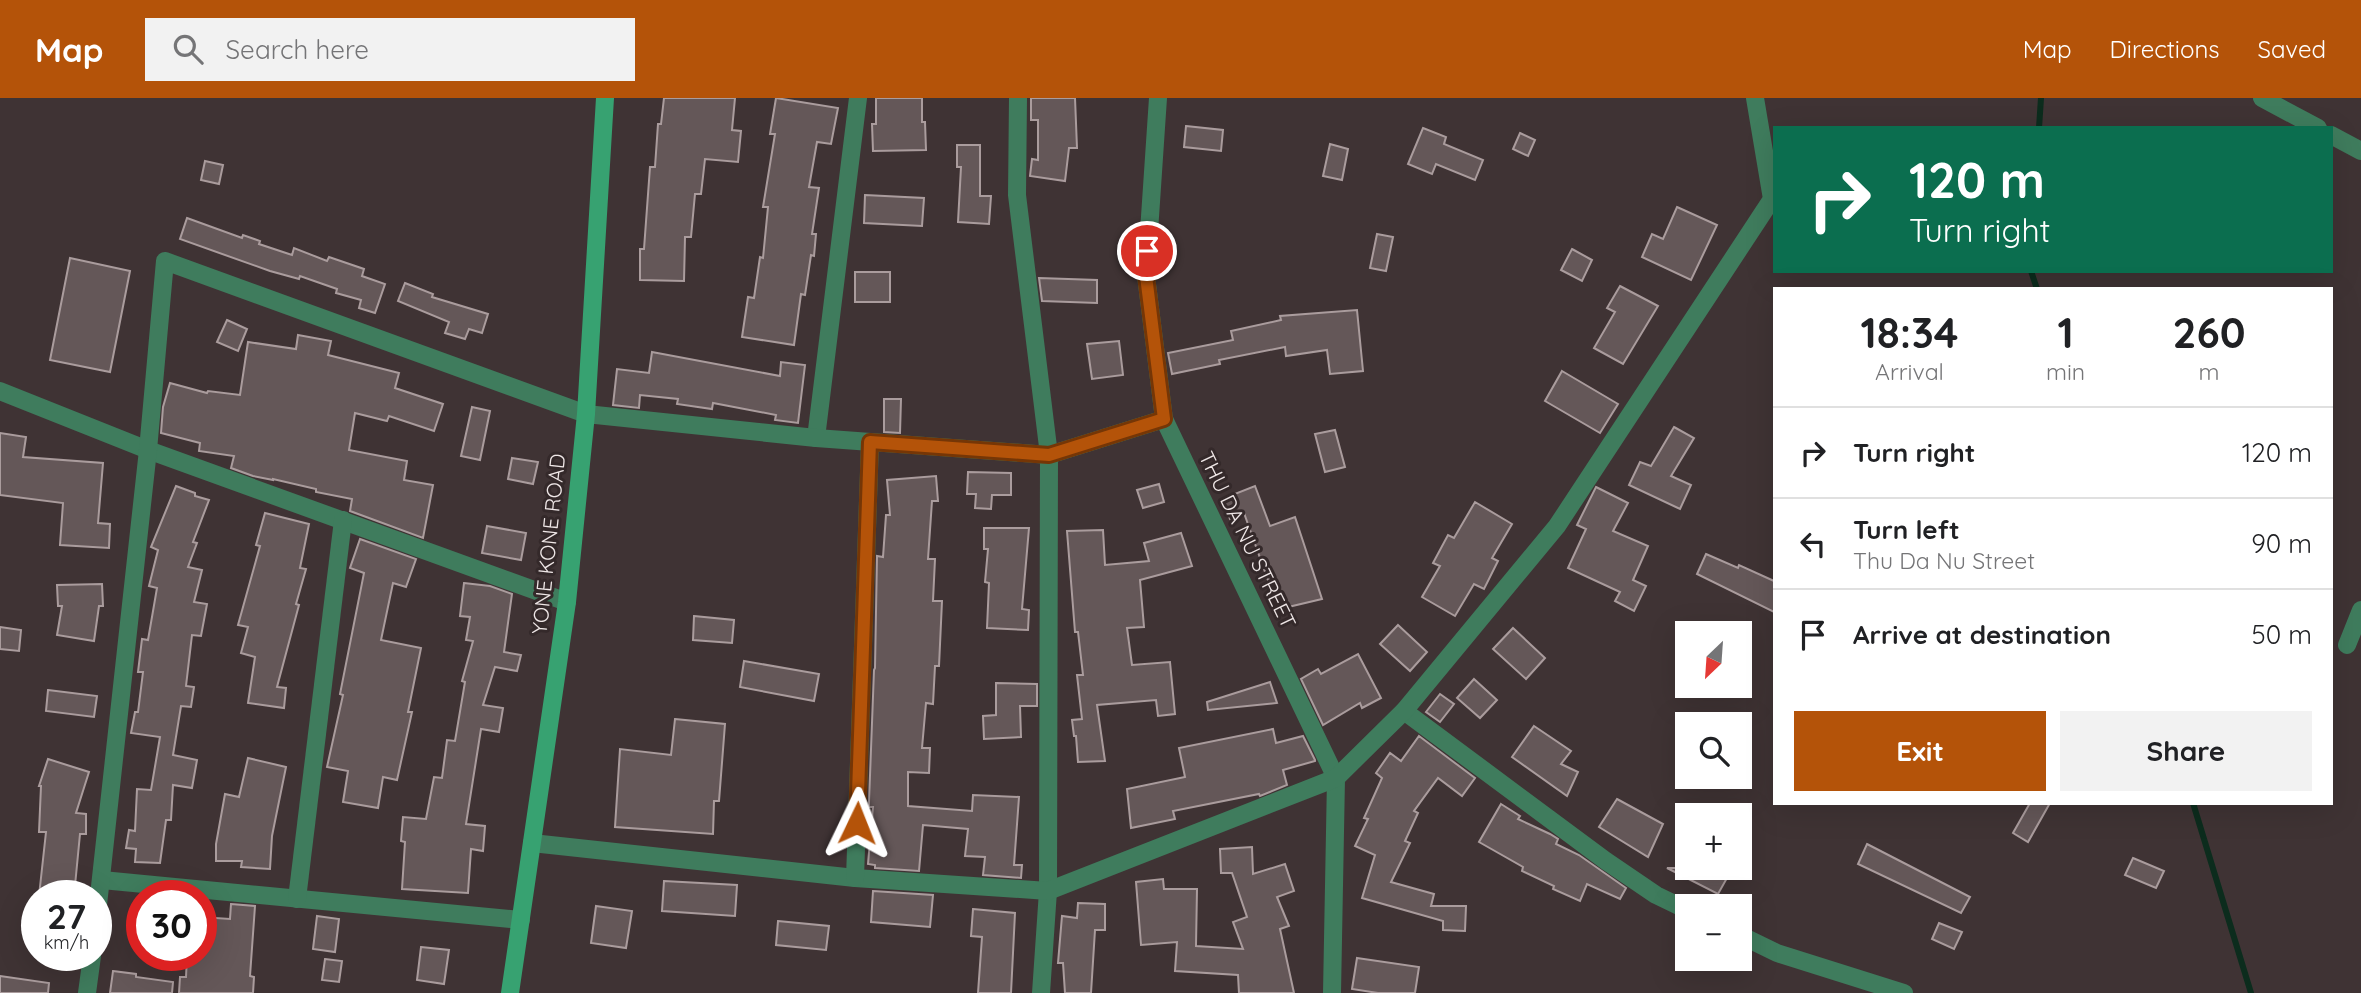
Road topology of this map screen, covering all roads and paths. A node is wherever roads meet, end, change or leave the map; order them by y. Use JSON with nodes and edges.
{"nodes":[{"id":1,"x":605,"y":98,"type":"edge"},
{"id":2,"x":858,"y":98,"type":"edge"},
{"id":3,"x":1018,"y":98,"type":"edge"},
{"id":4,"x":1158,"y":98,"type":"edge"},
{"id":5,"x":1755,"y":98,"type":"edge"},
{"id":6,"x":2262,"y":98,"type":"edge"},
{"id":7,"x":2314,"y":126,"type":"edge"},
{"id":8,"x":2333,"y":136,"type":"edge"},
{"id":9,"x":2361,"y":151,"type":"edge"},
{"id":10,"x":0,"y":391,"type":"edge"},
{"id":11,"x":586,"y":414,"type":"junction"},
{"id":12,"x":1164,"y":419,"type":"junction"},
{"id":13,"x":816,"y":438,"type":"junction"},
{"id":14,"x":870,"y":442,"type":"junction"},
{"id":15,"x":148,"y":450,"type":"junction"},
{"id":16,"x":1049,"y":455,"type":"junction"},
{"id":17,"x":342,"y":520,"type":"junction"},
{"id":18,"x":567,"y":602,"type":"junction"},
{"id":19,"x":2361,"y":610,"type":"edge"},
{"id":20,"x":2347,"y":645,"type":"dead end"},
{"id":21,"x":1404,"y":711,"type":"junction"},
{"id":22,"x":1336,"y":778,"type":"junction"},
{"id":23,"x":532,"y":843,"type":"junction"},
{"id":24,"x":855,"y":878,"type":"junction"},
{"id":25,"x":102,"y":880,"type":"edge"},
{"id":26,"x":112,"y":881,"type":"edge"},
{"id":27,"x":1048,"y":891,"type":"junction"},
{"id":28,"x":297,"y":899,"type":"junction"},
{"id":29,"x":1675,"y":904,"type":"edge"},
{"id":30,"x":521,"y":920,"type":"junction"},
{"id":31,"x":1752,"y":941,"type":"edge"},
{"id":32,"x":90,"y":971,"type":"edge"},
{"id":33,"x":87,"y":993,"type":"edge"},
{"id":34,"x":510,"y":993,"type":"edge"},
{"id":35,"x":1041,"y":993,"type":"edge"},
{"id":36,"x":1332,"y":993,"type":"edge"},
{"id":37,"x":1904,"y":993,"type":"edge"}],
"edges":[{"from":1,"to":11,"type":"street","name":"YONE KONE ROAD"},
{"from":2,"to":13,"type":"street"},
{"from":3,"to":16,"type":"street"},
{"from":4,"to":12,"type":"street","name":"THU DA NU STREET"},
{"from":5,"to":21,"type":"street"},
{"from":6,"to":7,"type":"street"},
{"from":8,"to":9,"type":"street"},
{"from":10,"to":15,"type":"street"},
{"from":11,"to":13,"type":"street"},
{"from":11,"to":15,"type":"street"},
{"from":11,"to":18,"type":"street","name":"YONE KONE ROAD"},
{"from":12,"to":16,"type":"street"},
{"from":12,"to":22,"type":"street","name":"THU DA NU STREET"},
{"from":13,"to":14,"type":"street"},
{"from":14,"to":16,"type":"street"},
{"from":14,"to":24,"type":"street"},
{"from":15,"to":17,"type":"street"},
{"from":15,"to":25,"type":"street"},
{"from":16,"to":27,"type":"street"},
{"from":17,"to":18,"type":"street"},
{"from":17,"to":28,"type":"street"},
{"from":18,"to":23,"type":"street","name":"YONE KONE ROAD"},
{"from":19,"to":20,"type":"street"},
{"from":21,"to":22,"type":"street"},
{"from":21,"to":29,"type":"street"},
{"from":22,"to":27,"type":"street"},
{"from":22,"to":36,"type":"street","name":"THU DA NU STREET"},
{"from":23,"to":24,"type":"street"},
{"from":23,"to":30,"type":"street","name":"YONE KONE ROAD"},
{"from":24,"to":27,"type":"street"},
{"from":26,"to":28,"type":"street"},
{"from":27,"to":35,"type":"street"},
{"from":28,"to":30,"type":"street"},
{"from":30,"to":34,"type":"street","name":"YONE KONE ROAD"},
{"from":31,"to":37,"type":"street"},
{"from":32,"to":33,"type":"street"}]}
